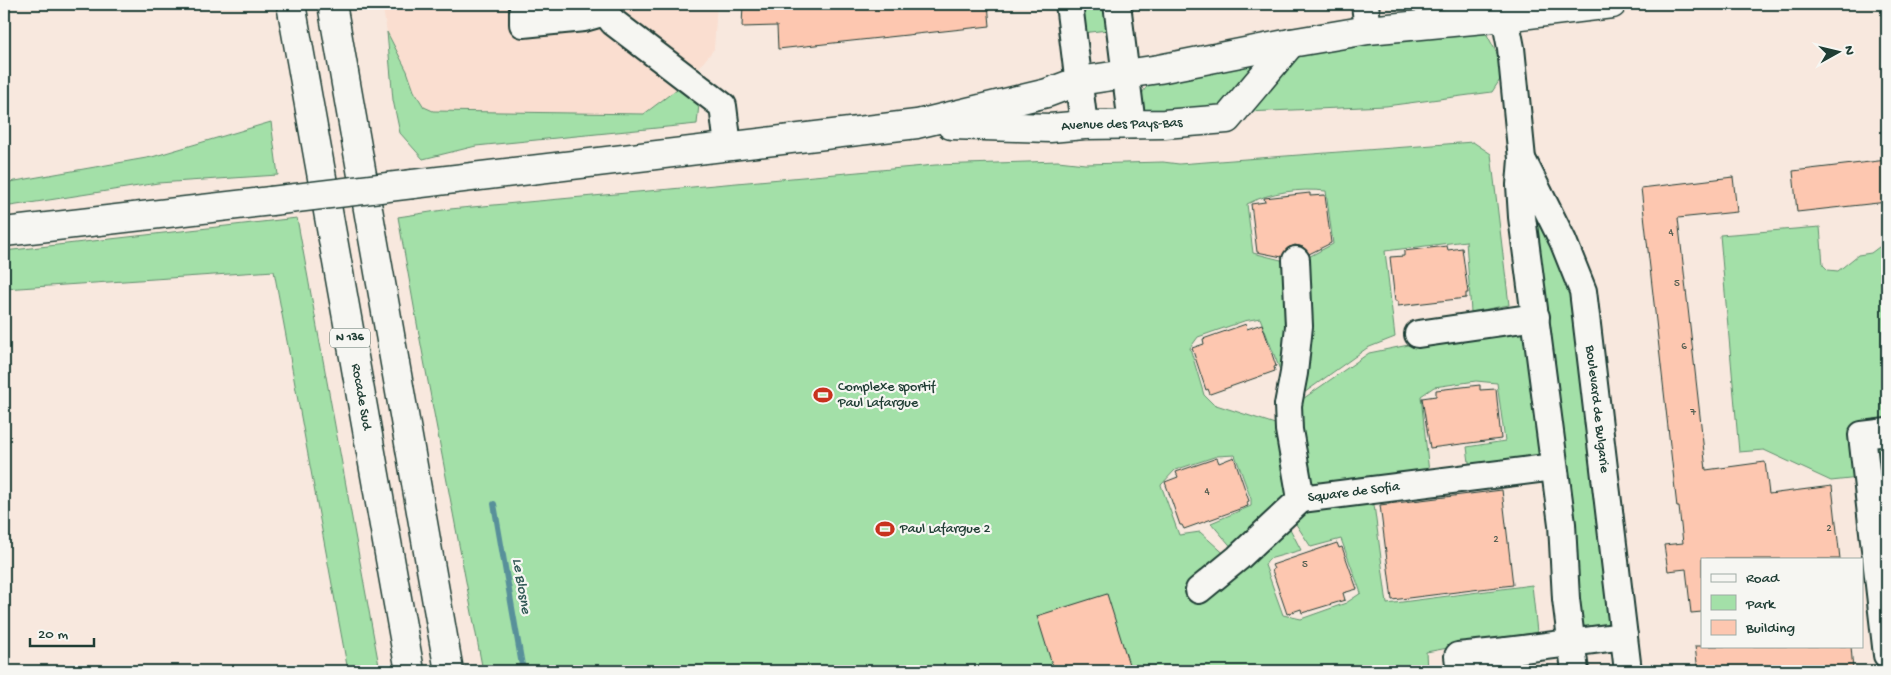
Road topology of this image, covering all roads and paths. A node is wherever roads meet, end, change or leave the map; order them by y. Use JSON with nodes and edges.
{"nodes":[{"id":1,"x":291,"y":4,"type":"edge"},
{"id":2,"x":332,"y":4,"type":"edge"},
{"id":3,"x":524,"y":4,"type":"edge"},
{"id":4,"x":1069,"y":4,"type":"edge"},
{"id":5,"x":1117,"y":4,"type":"edge"},
{"id":6,"x":1365,"y":4,"type":"edge"},
{"id":7,"x":1604,"y":4,"type":"edge"},
{"id":8,"x":604,"y":8,"type":"edge"},
{"id":9,"x":1506,"y":17,"type":"junction"},
{"id":10,"x":1368,"y":30,"type":"junction"},
{"id":11,"x":1291,"y":42,"type":"junction"},
{"id":12,"x":1126,"y":75,"type":"junction"},
{"id":13,"x":1078,"y":82,"type":"junction"},
{"id":14,"x":917,"y":124,"type":"junction"},
{"id":15,"x":1132,"y":124,"type":"junction"},
{"id":16,"x":1084,"y":125,"type":"junction"},
{"id":17,"x":728,"y":146,"type":"junction"},
{"id":18,"x":1522,"y":159,"type":"junction"},
{"id":19,"x":4,"y":232,"type":"edge"},
{"id":20,"x":1296,"y":260,"type":"dead end"},
{"id":21,"x":1536,"y":317,"type":"junction"},
{"id":22,"x":1418,"y":334,"type":"dead end"},
{"id":23,"x":1875,"y":434,"type":"edge"},
{"id":24,"x":1554,"y":467,"type":"junction"},
{"id":25,"x":1301,"y":499,"type":"junction"},
{"id":26,"x":1199,"y":590,"type":"dead end"},
{"id":27,"x":1624,"y":636,"type":"junction"},
{"id":28,"x":1571,"y":642,"type":"junction"},
{"id":29,"x":1887,"y":655,"type":"edge"},
{"id":30,"x":1508,"y":661,"type":"edge"},
{"id":31,"x":410,"y":671,"type":"edge"},
{"id":32,"x":449,"y":671,"type":"edge"},
{"id":33,"x":1460,"y":671,"type":"edge"},
{"id":34,"x":1575,"y":671,"type":"edge"},
{"id":35,"x":1628,"y":671,"type":"edge"}],
"edges":[{"from":1,"to":31,"type":"main road","name":"Rocade Sud","number":"N 136"},
{"from":2,"to":32,"type":"main road","number":"N 136"},
{"from":3,"to":8,"type":"street"},
{"from":4,"to":13,"type":"street"},
{"from":5,"to":12,"type":"street"},
{"from":6,"to":10,"type":"street"},
{"from":7,"to":9,"type":"main road","name":"Avenue des Pays-Bas"},
{"from":8,"to":17,"type":"street"},
{"from":9,"to":10,"type":"main road","name":"Avenue des Pays-Bas"},
{"from":9,"to":18,"type":"street","name":"Boulevard de Bulgarie"},
{"from":10,"to":11,"type":"main road","name":"Avenue des Pays-Bas"},
{"from":11,"to":12,"type":"main road","name":"Avenue des Pays-Bas"},
{"from":11,"to":15,"type":"main road","name":"Avenue des Pays-Bas"},
{"from":12,"to":13,"type":"main road","name":"Avenue des Pays-Bas"},
{"from":12,"to":15,"type":"street"},
{"from":13,"to":14,"type":"main road","name":"Avenue des Pays-Bas"},
{"from":13,"to":16,"type":"street"},
{"from":14,"to":16,"type":"main road","name":"Avenue des Pays-Bas"},
{"from":14,"to":17,"type":"main road","name":"Avenue des Pays-Bas"},
{"from":15,"to":16,"type":"main road","name":"Avenue des Pays-Bas"},
{"from":17,"to":19,"type":"main road","name":"Avenue des Pays-Bas","bridge":true},
{"from":18,"to":21,"type":"street","name":"Boulevard de Bulgarie"},
{"from":18,"to":27,"type":"street","name":"Boulevard de Bulgarie"},
{"from":20,"to":25,"type":"street","name":"Square de Sofia"},
{"from":21,"to":22,"type":"street"},
{"from":21,"to":24,"type":"street","name":"Boulevard de Bulgarie"},
{"from":23,"to":29,"type":"street"},
{"from":24,"to":25,"type":"street","name":"Square de Sofia"},
{"from":24,"to":28,"type":"street","name":"Boulevard de Bulgarie"},
{"from":25,"to":26,"type":"street"},
{"from":27,"to":28,"type":"street"},
{"from":27,"to":35,"type":"street","name":"Boulevard de Bulgarie"},
{"from":28,"to":30,"type":"street"},
{"from":28,"to":34,"type":"street","name":"Boulevard de Bulgarie"},
{"from":30,"to":33,"type":"street"}]}
